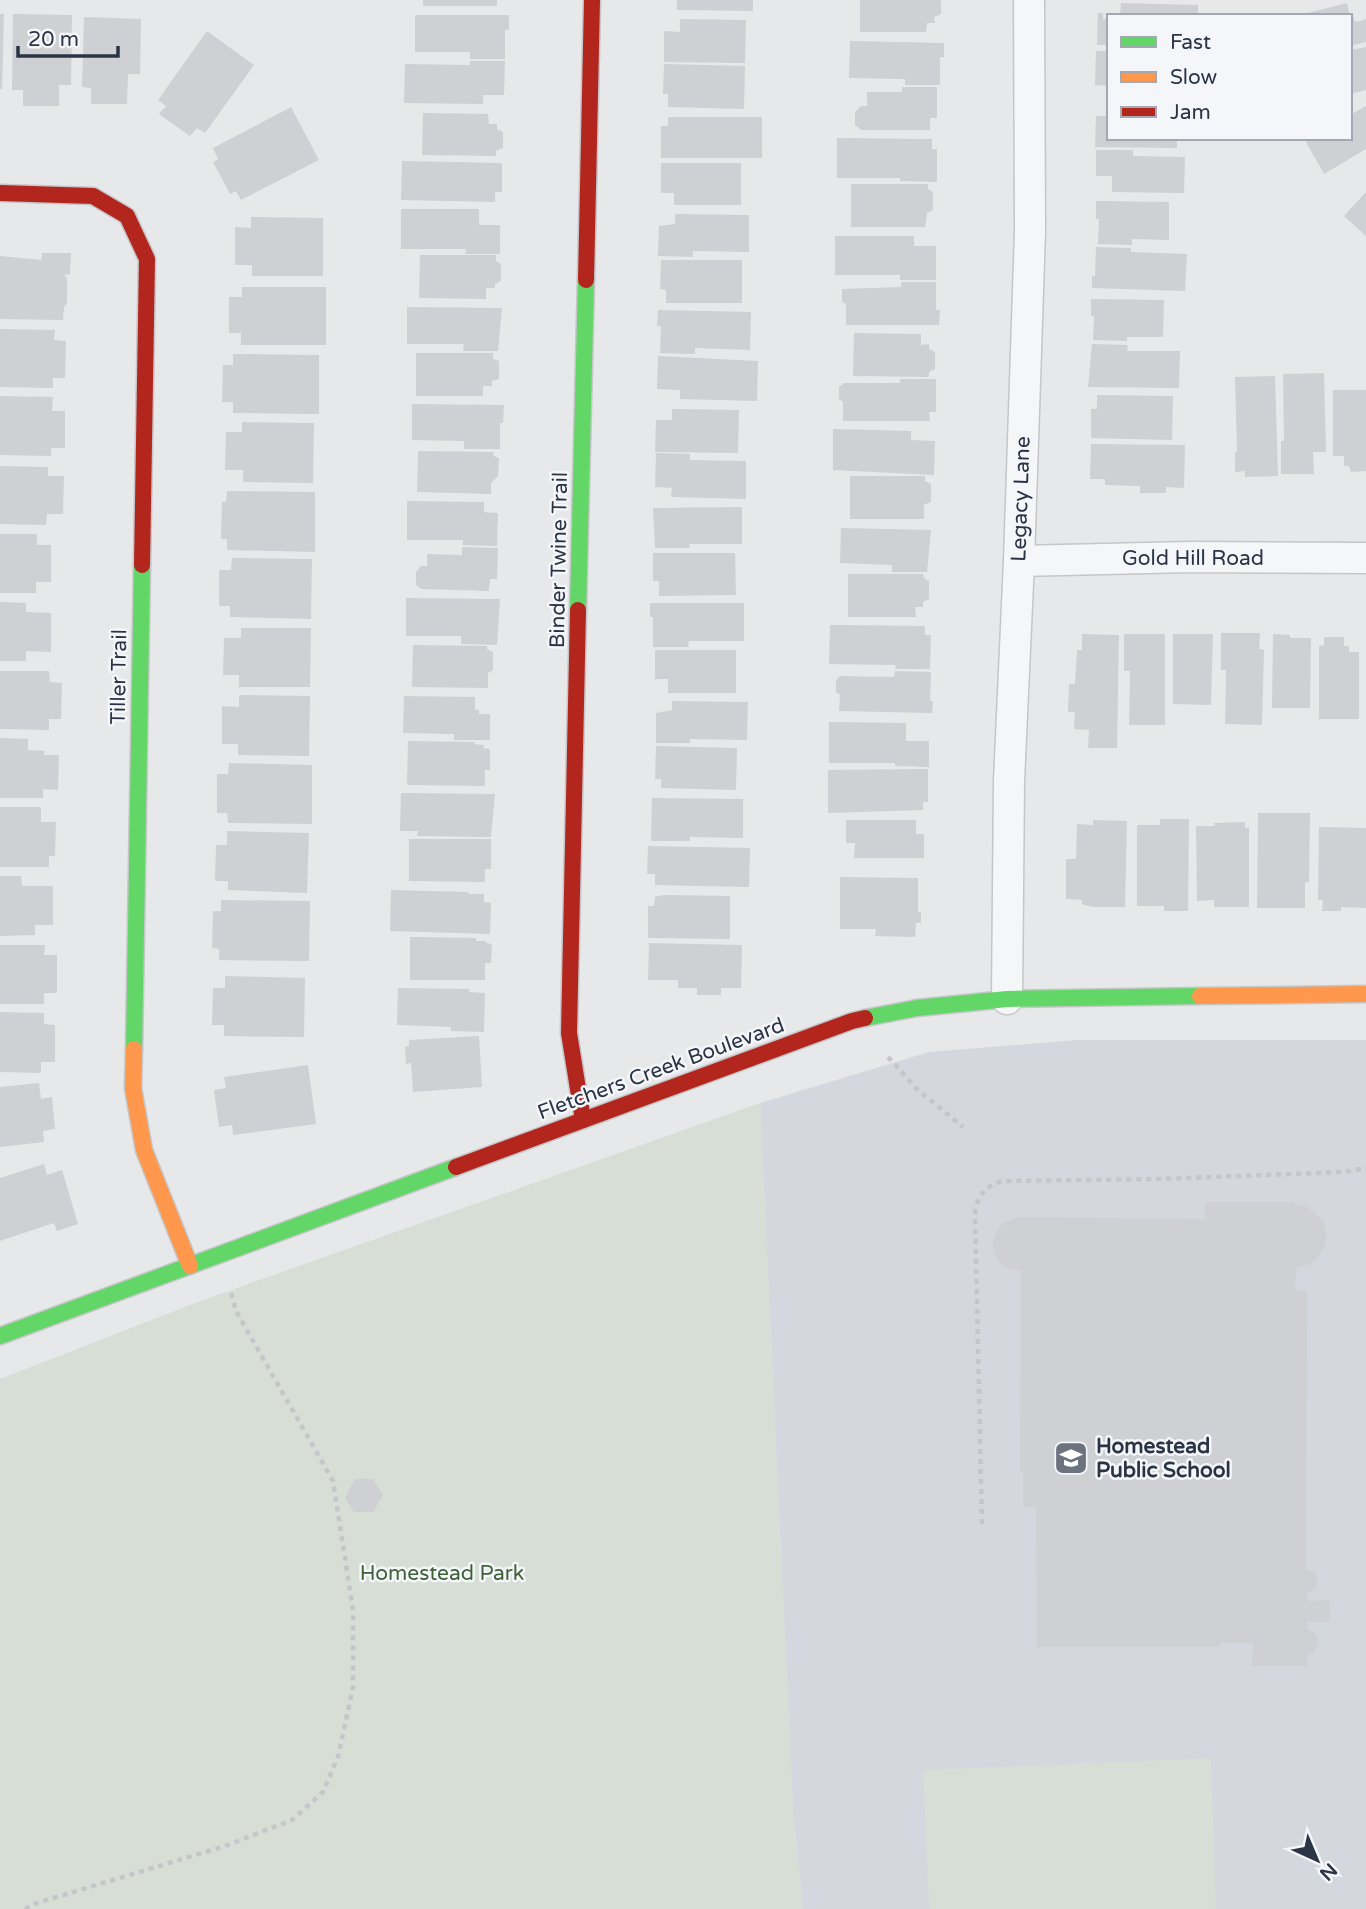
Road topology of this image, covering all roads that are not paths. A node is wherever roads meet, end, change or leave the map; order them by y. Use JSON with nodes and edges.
{"nodes":[{"id":1,"x":592,"y":0,"type":"edge"},
{"id":2,"x":1029,"y":0,"type":"edge"},
{"id":3,"x":0,"y":193,"type":"edge"},
{"id":4,"x":1366,"y":558,"type":"edge"},
{"id":5,"x":1020,"y":561,"type":"junction"},
{"id":6,"x":1366,"y":994,"type":"edge"},
{"id":7,"x":1007,"y":999,"type":"junction"},
{"id":8,"x":583,"y":1120,"type":"junction"},
{"id":9,"x":190,"y":1266,"type":"junction"},
{"id":10,"x":0,"y":1336,"type":"edge"}],
"edges":[{"from":1,"to":8,"type":"street","name":"Binder Twine Trail"},
{"from":2,"to":5,"type":"street","name":"Legacy Lane"},
{"from":3,"to":9,"type":"street","name":"Tiller Trail"},
{"from":4,"to":5,"type":"street","name":"Gold Hill Road"},
{"from":5,"to":7,"type":"street","name":"Legacy Lane"},
{"from":6,"to":7,"type":"street","name":"Fletchers Creek Boulevard"},
{"from":7,"to":8,"type":"street","name":"Fletchers Creek Boulevard"},
{"from":8,"to":9,"type":"street","name":"Fletchers Creek Boulevard"},
{"from":9,"to":10,"type":"street","name":"Fletchers Creek Boulevard"}]}
